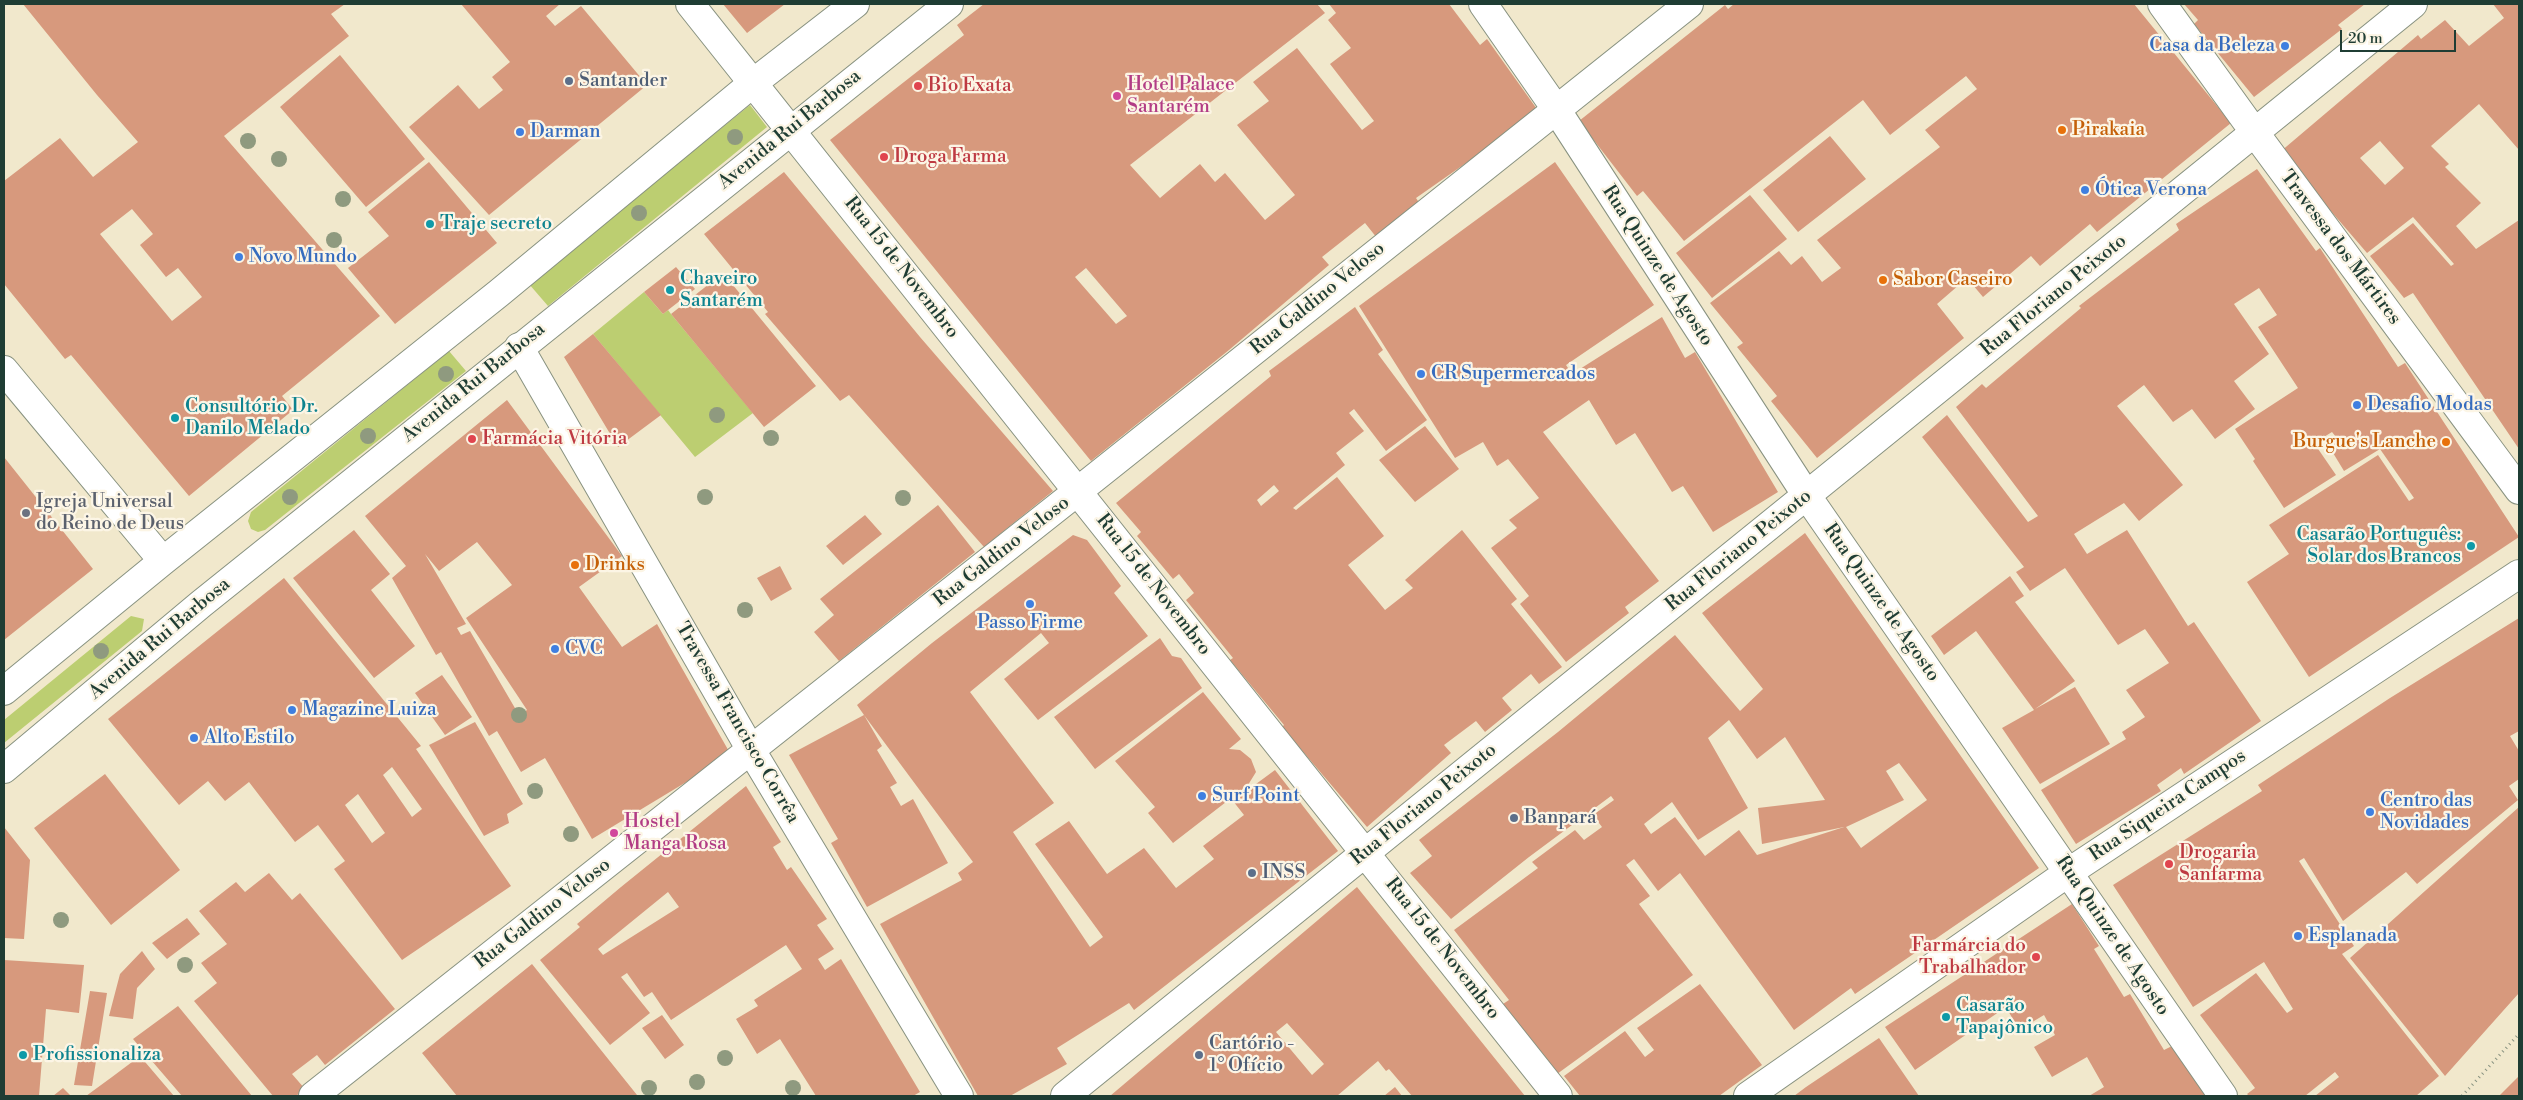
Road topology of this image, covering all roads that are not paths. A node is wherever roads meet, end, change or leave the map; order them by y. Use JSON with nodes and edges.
{"nodes":[{"id":1,"x":690,"y":4,"type":"edge"},
{"id":2,"x":855,"y":4,"type":"edge"},
{"id":3,"x":949,"y":4,"type":"edge"},
{"id":4,"x":1483,"y":4,"type":"edge"},
{"id":5,"x":1689,"y":4,"type":"edge"},
{"id":6,"x":2162,"y":4,"type":"edge"},
{"id":7,"x":2414,"y":4,"type":"edge"},
{"id":8,"x":753,"y":83,"type":"junction"},
{"id":9,"x":1556,"y":109,"type":"junction"},
{"id":10,"x":791,"y":129,"type":"junction"},
{"id":11,"x":2255,"y":133,"type":"junction"},
{"id":12,"x":519,"y":348,"type":"junction"},
{"id":13,"x":4,"y":370,"type":"edge"},
{"id":14,"x":2519,"y":490,"type":"edge"},
{"id":15,"x":1078,"y":492,"type":"junction"},
{"id":16,"x":1807,"y":496,"type":"junction"},
{"id":17,"x":163,"y":561,"type":"junction"},
{"id":18,"x":2519,"y":574,"type":"edge"},
{"id":19,"x":4,"y":691,"type":"edge"},
{"id":20,"x":752,"y":750,"type":"junction"},
{"id":21,"x":4,"y":769,"type":"edge"},
{"id":22,"x":1365,"y":853,"type":"junction"},
{"id":23,"x":2069,"y":872,"type":"junction"},
{"id":24,"x":313,"y":1096,"type":"edge"},
{"id":25,"x":959,"y":1096,"type":"edge"},
{"id":26,"x":1064,"y":1096,"type":"edge"},
{"id":27,"x":1558,"y":1096,"type":"edge"},
{"id":28,"x":1748,"y":1096,"type":"edge"},
{"id":29,"x":2223,"y":1096,"type":"edge"}],
"edges":[{"from":1,"to":8,"type":"street","name":"Rua 15 de Novembro"},
{"from":2,"to":8,"type":"street"},
{"from":3,"to":10,"type":"street","name":"Avenida Rui Barbosa"},
{"from":4,"to":9,"type":"street","name":"Rua Quinze de Agosto"},
{"from":5,"to":9,"type":"street","name":"Rua Galdino Veloso"},
{"from":6,"to":11,"type":"street","name":"Travessa dos Mártires"},
{"from":7,"to":11,"type":"street","name":"Rua Floriano Peixoto"},
{"from":8,"to":10,"type":"street","name":"Rua 15 de Novembro"},
{"from":8,"to":17,"type":"street"},
{"from":9,"to":15,"type":"street","name":"Rua Galdino Veloso"},
{"from":9,"to":16,"type":"street","name":"Rua Quinze de Agosto"},
{"from":10,"to":12,"type":"street","name":"Avenida Rui Barbosa"},
{"from":10,"to":15,"type":"street","name":"Rua 15 de Novembro"},
{"from":11,"to":14,"type":"street","name":"Travessa dos Mártires"},
{"from":11,"to":16,"type":"street","name":"Rua Floriano Peixoto"},
{"from":12,"to":20,"type":"street","name":"Travessa Francisco Corrêa"},
{"from":12,"to":21,"type":"street","name":"Avenida Rui Barbosa"},
{"from":13,"to":17,"type":"street"},
{"from":15,"to":20,"type":"street","name":"Rua Galdino Veloso"},
{"from":15,"to":22,"type":"street","name":"Rua 15 de Novembro"},
{"from":16,"to":22,"type":"street","name":"Rua Floriano Peixoto"},
{"from":16,"to":23,"type":"street","name":"Rua Quinze de Agosto"},
{"from":17,"to":19,"type":"street"},
{"from":18,"to":23,"type":"street","name":"Rua Siqueira Campos"},
{"from":20,"to":24,"type":"street","name":"Rua Galdino Veloso"},
{"from":20,"to":25,"type":"street","name":"Travessa Francisco Corrêa"},
{"from":22,"to":26,"type":"street","name":"Rua Floriano Peixoto"},
{"from":22,"to":27,"type":"street","name":"Rua 15 de Novembro"},
{"from":23,"to":28,"type":"street","name":"Rua Siqueira Campos"},
{"from":23,"to":29,"type":"street","name":"Rua Quinze de Agosto"}]}
